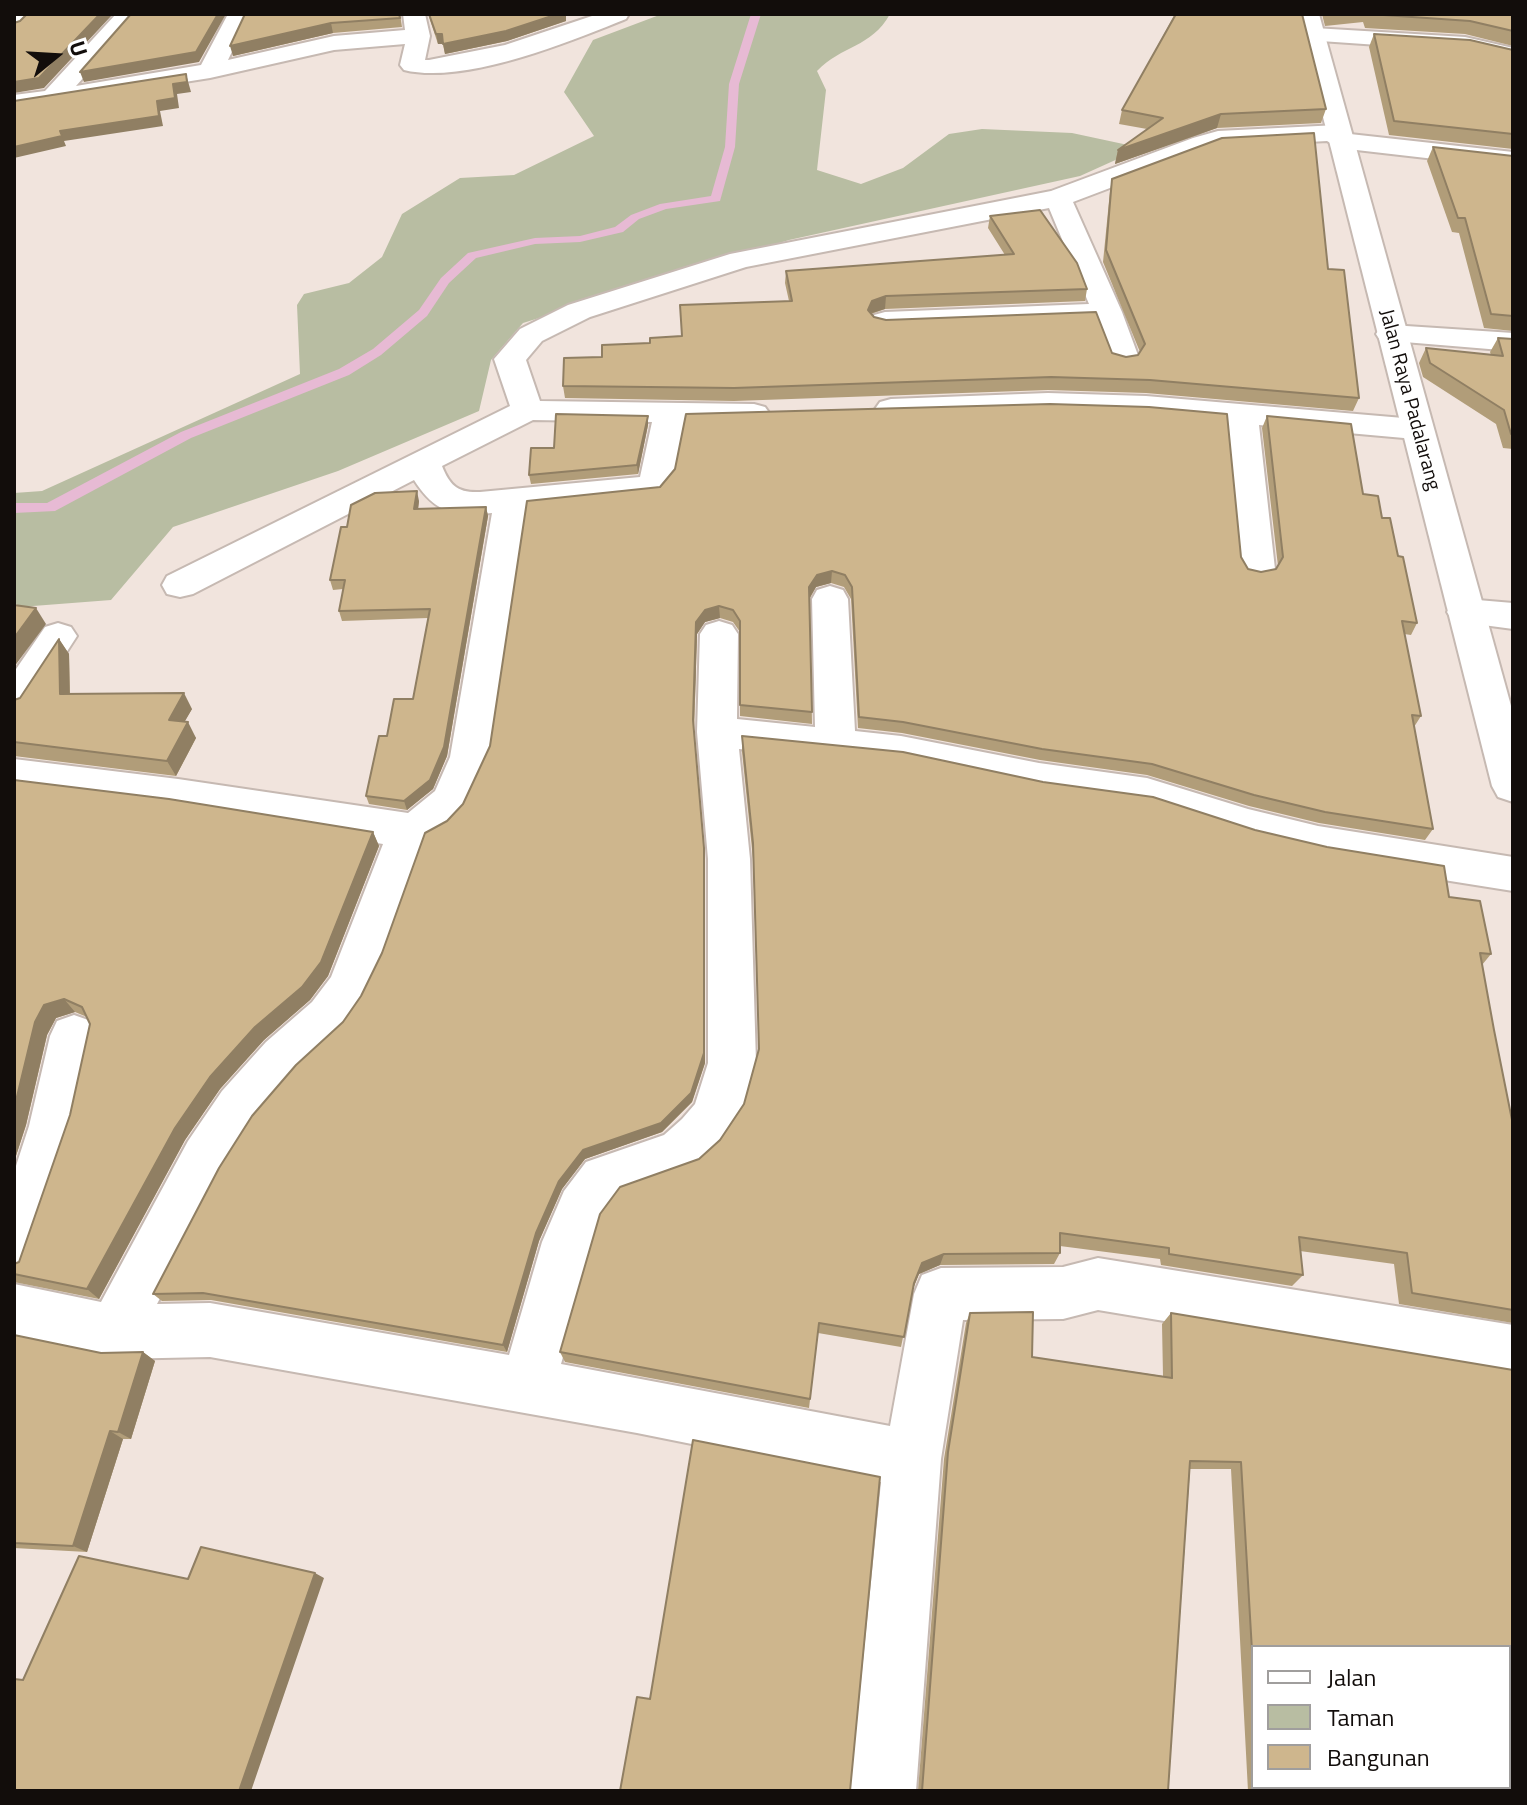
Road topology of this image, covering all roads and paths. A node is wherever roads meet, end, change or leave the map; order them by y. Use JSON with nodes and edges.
{"nodes":[{"id":1,"x":25,"y":14,"type":"edge"},
{"id":2,"x":129,"y":14,"type":"edge"},
{"id":3,"x":239,"y":14,"type":"edge"},
{"id":4,"x":333,"y":14,"type":"edge"},
{"id":5,"x":618,"y":14,"type":"edge"},
{"id":6,"x":14,"y":24,"type":"edge"},
{"id":7,"x":1311,"y":24,"type":"edge"},
{"id":8,"x":416,"y":25,"type":"edge"},
{"id":9,"x":334,"y":43,"type":"junction"},
{"id":10,"x":1513,"y":55,"type":"edge"},
{"id":11,"x":210,"y":71,"type":"junction"},
{"id":12,"x":52,"y":98,"type":"junction"},
{"id":13,"x":14,"y":102,"type":"edge"},
{"id":14,"x":1339,"y":136,"type":"junction"},
{"id":15,"x":1513,"y":160,"type":"edge"},
{"id":16,"x":1058,"y":198,"type":"junction"},
{"id":17,"x":1107,"y":312,"type":"junction"},
{"id":18,"x":885,"y":321,"type":"edge"},
{"id":19,"x":1393,"y":342,"type":"junction"},
{"id":20,"x":1513,"y":342,"type":"edge"},
{"id":21,"x":1123,"y":358,"type":"edge"},
{"id":22,"x":1513,"y":364,"type":"edge"},
{"id":23,"x":527,"y":410,"type":"junction"},
{"id":24,"x":854,"y":410,"type":"edge"},
{"id":25,"x":670,"y":413,"type":"junction"},
{"id":26,"x":780,"y":413,"type":"edge"},
{"id":27,"x":1242,"y":416,"type":"junction"},
{"id":28,"x":1415,"y":429,"type":"junction"},
{"id":29,"x":423,"y":462,"type":"junction"},
{"id":30,"x":511,"y":500,"type":"junction"},
{"id":31,"x":1257,"y":569,"type":"edge"},
{"id":32,"x":180,"y":585,"type":"dead end"},
{"id":33,"x":830,"y":599,"type":"dead end"},
{"id":34,"x":1466,"y":612,"type":"junction"},
{"id":35,"x":1513,"y":616,"type":"edge"},
{"id":36,"x":719,"y":634,"type":"dead end"},
{"id":37,"x":58,"y":636,"type":"edge"},
{"id":38,"x":14,"y":702,"type":"edge"},
{"id":39,"x":717,"y":732,"type":"junction"},
{"id":40,"x":835,"y":742,"type":"junction"},
{"id":41,"x":19,"y":784,"type":"edge"},
{"id":42,"x":1513,"y":786,"type":"edge"},
{"id":43,"x":409,"y":831,"type":"junction"},
{"id":44,"x":1513,"y":874,"type":"edge"},
{"id":45,"x":74,"y":1036,"type":"dead end"},
{"id":46,"x":14,"y":1251,"type":"edge"},
{"id":47,"x":14,"y":1311,"type":"edge"},
{"id":48,"x":114,"y":1332,"type":"junction"},
{"id":49,"x":1513,"y":1352,"type":"edge"},
{"id":50,"x":527,"y":1386,"type":"junction"},
{"id":51,"x":912,"y":1459,"type":"junction"},
{"id":52,"x":883,"y":1791,"type":"edge"}],
"edges":[{"from":1,"to":6,"type":"main road"},
{"from":2,"to":12,"type":"main road"},
{"from":3,"to":11,"type":"main road"},
{"from":4,"to":9,"type":"main road"},
{"from":5,"to":8,"type":"main road"},
{"from":7,"to":10,"type":"main road"},
{"from":7,"to":14,"type":"main road","name":"Jalan Raya Padalarang"},
{"from":8,"to":9,"type":"main road"},
{"from":9,"to":11,"type":"main road"},
{"from":11,"to":12,"type":"main road"},
{"from":12,"to":13,"type":"main road"},
{"from":14,"to":15,"type":"main road"},
{"from":14,"to":16,"type":"main road"},
{"from":14,"to":19,"type":"main road","name":"Jalan Raya Padalarang"},
{"from":16,"to":17,"type":"main road"},
{"from":16,"to":23,"type":"main road"},
{"from":17,"to":18,"type":"main road"},
{"from":17,"to":21,"type":"main road"},
{"from":19,"to":20,"type":"main road"},
{"from":19,"to":22,"type":"main road"},
{"from":19,"to":28,"type":"main road","name":"Jalan Raya Padalarang"},
{"from":23,"to":25,"type":"main road"},
{"from":23,"to":29,"type":"main road"},
{"from":24,"to":27,"type":"main road"},
{"from":25,"to":26,"type":"main road"},
{"from":25,"to":30,"type":"main road"},
{"from":27,"to":28,"type":"main road"},
{"from":27,"to":31,"type":"main road"},
{"from":28,"to":34,"type":"main road","name":"Jalan Raya Padalarang"},
{"from":29,"to":30,"type":"main road"},
{"from":29,"to":32,"type":"main road"},
{"from":30,"to":43,"type":"main road"},
{"from":33,"to":40,"type":"main road"},
{"from":34,"to":35,"type":"main road"},
{"from":34,"to":42,"type":"main road","name":"Jalan Raya Padalarang"},
{"from":36,"to":39,"type":"main road"},
{"from":37,"to":38,"type":"main road"},
{"from":39,"to":40,"type":"main road"},
{"from":39,"to":50,"type":"main road"},
{"from":40,"to":44,"type":"main road"},
{"from":41,"to":43,"type":"main road"},
{"from":43,"to":48,"type":"main road"},
{"from":45,"to":46,"type":"main road"},
{"from":47,"to":48,"type":"main road"},
{"from":48,"to":50,"type":"main road"},
{"from":49,"to":51,"type":"main road"},
{"from":50,"to":51,"type":"main road"},
{"from":51,"to":52,"type":"main road"}]}
